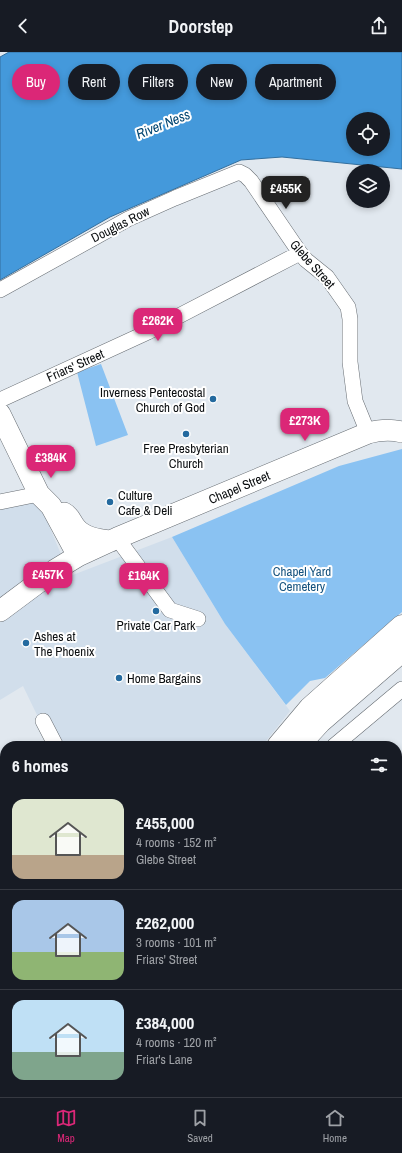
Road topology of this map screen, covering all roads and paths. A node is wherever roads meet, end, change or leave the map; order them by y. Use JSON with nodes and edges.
{"nodes":[{"id":1,"x":246,"y":175,"type":"joint"},
{"id":2,"x":300,"y":253,"type":"junction"},
{"id":3,"x":0,"y":290,"type":"edge"},
{"id":4,"x":0,"y":400,"type":"edge"},
{"id":5,"x":0,"y":414,"type":"edge"},
{"id":6,"x":402,"y":432,"type":"edge"},
{"id":7,"x":368,"y":433,"type":"junction"},
{"id":8,"x":45,"y":500,"type":"junction"},
{"id":9,"x":0,"y":502,"type":"edge"},
{"id":10,"x":114,"y":540,"type":"junction"},
{"id":11,"x":78,"y":556,"type":"junction"},
{"id":12,"x":0,"y":611,"type":"edge"},
{"id":13,"x":198,"y":619,"type":"dead end"},
{"id":14,"x":402,"y":626,"type":"edge"},
{"id":15,"x":402,"y":650,"type":"edge"},
{"id":16,"x":402,"y":690,"type":"edge"},
{"id":17,"x":43,"y":721,"type":"dead end"},
{"id":18,"x":53,"y":741,"type":"edge"},
{"id":19,"x":282,"y":741,"type":"edge"},
{"id":20,"x":303,"y":741,"type":"edge"},
{"id":21,"x":340,"y":741,"type":"edge"}],
"edges":[{"from":1,"to":2,"type":"street","name":"Glebe Street"},
{"from":1,"to":3,"type":"street","name":"Douglas Row"},
{"from":2,"to":4,"type":"street","name":"Friars' Street"},
{"from":2,"to":7,"type":"street","name":"Glebe Street"},
{"from":5,"to":8,"type":"main road"},
{"from":6,"to":7,"type":"main road","name":"Chapel Street"},
{"from":7,"to":10,"type":"main road","name":"Chapel Street"},
{"from":8,"to":9,"type":"street"},
{"from":8,"to":10,"type":"main road"},
{"from":8,"to":11,"type":"main road"},
{"from":10,"to":11,"type":"main road","name":"Chapel Street"},
{"from":10,"to":13,"type":"street"},
{"from":11,"to":12,"type":"main road","name":"Chapel Street"},
{"from":14,"to":19,"type":"highway"},
{"from":15,"to":20,"type":"highway"},
{"from":16,"to":21,"type":"street"},
{"from":17,"to":18,"type":"street"}]}
